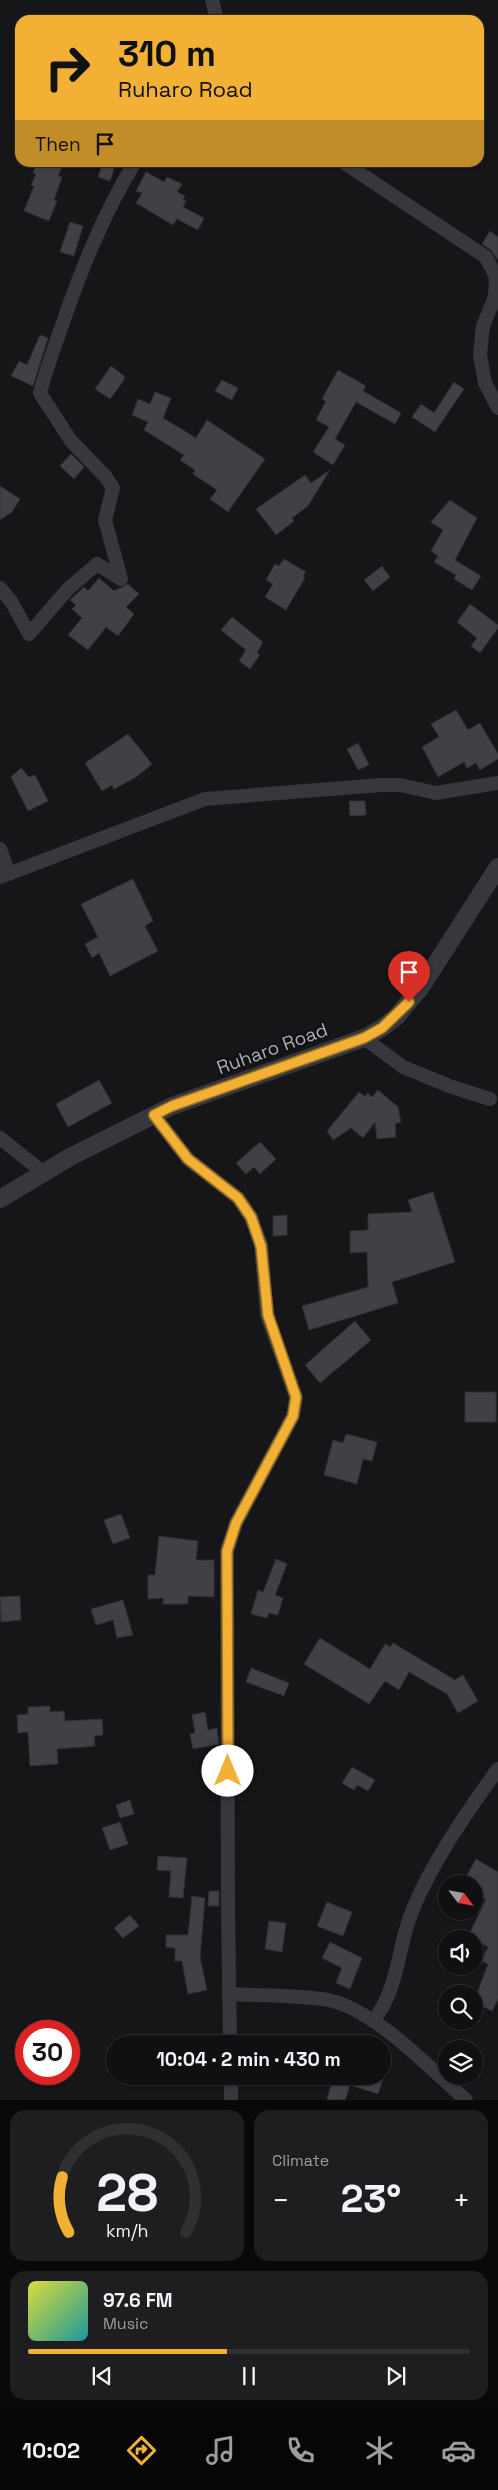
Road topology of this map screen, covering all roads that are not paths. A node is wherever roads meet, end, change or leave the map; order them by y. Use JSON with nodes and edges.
{"nodes":[{"id":1,"x":212,"y":0,"type":"edge"},
{"id":2,"x":216,"y":15,"type":"edge"},
{"id":3,"x":131,"y":167,"type":"edge"},
{"id":4,"x":351,"y":167,"type":"edge"},
{"id":5,"x":498,"y":408,"type":"edge"},
{"id":6,"x":0,"y":588,"type":"edge"},
{"id":7,"x":498,"y":783,"type":"edge"},
{"id":8,"x":0,"y":850,"type":"edge"},
{"id":9,"x":498,"y":867,"type":"edge"},
{"id":10,"x":5,"y":875,"type":"edge"},
{"id":11,"x":364,"y":1038,"type":"junction"},
{"id":12,"x":490,"y":1098,"type":"dead end"},
{"id":13,"x":154,"y":1115,"type":"junction"},
{"id":14,"x":0,"y":1138,"type":"edge"},
{"id":15,"x":44,"y":1174,"type":"junction"},
{"id":16,"x":0,"y":1199,"type":"edge"},
{"id":17,"x":498,"y":1769,"type":"edge"},
{"id":18,"x":230,"y":1994,"type":"junction"},
{"id":19,"x":373,"y":2021,"type":"junction"},
{"id":20,"x":230,"y":2035,"type":"edge"},
{"id":21,"x":231,"y":2085,"type":"edge"},
{"id":22,"x":231,"y":2100,"type":"edge"},
{"id":23,"x":466,"y":2100,"type":"edge"}],
"edges":[{"from":1,"to":2,"type":"street"},
{"from":3,"to":6,"type":"street"},
{"from":4,"to":5,"type":"street"},
{"from":7,"to":10,"type":"street"},
{"from":8,"to":10,"type":"street"},
{"from":9,"to":11,"type":"street","name":"Ruharo Road"},
{"from":11,"to":12,"type":"street"},
{"from":11,"to":13,"type":"street","name":"Ruharo Road"},
{"from":13,"to":15,"type":"street","name":"Ruharo Road"},
{"from":13,"to":18,"type":"street"},
{"from":14,"to":15,"type":"street"},
{"from":15,"to":16,"type":"street","name":"Ruharo Road"},
{"from":17,"to":19,"type":"street"},
{"from":18,"to":19,"type":"street"},
{"from":18,"to":20,"type":"street"},
{"from":19,"to":23,"type":"street"},
{"from":21,"to":22,"type":"street"}]}
